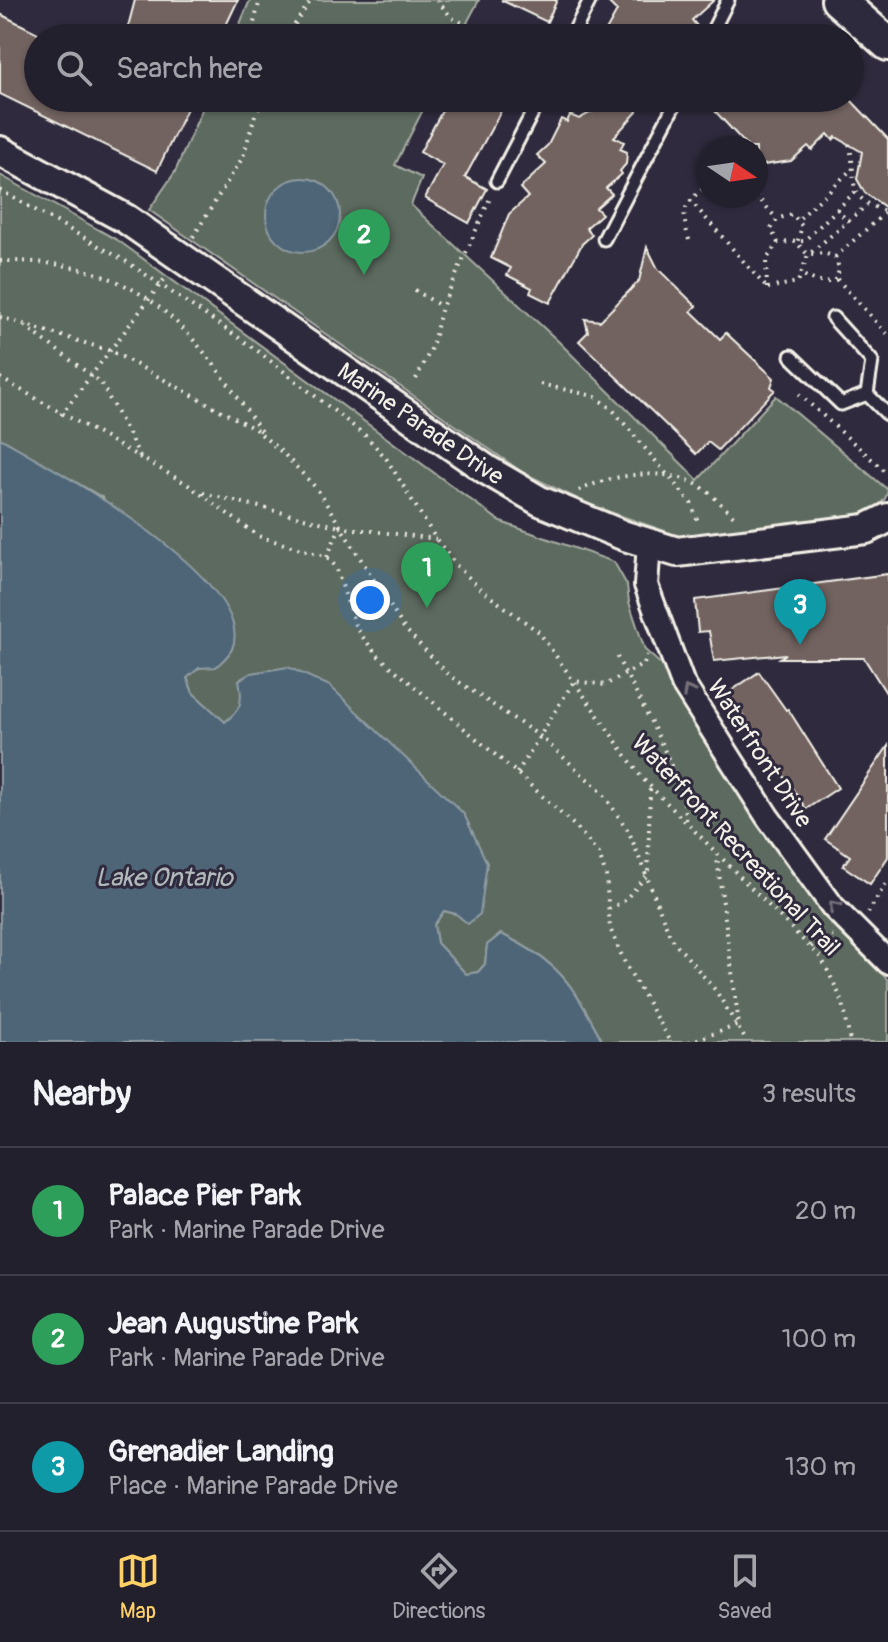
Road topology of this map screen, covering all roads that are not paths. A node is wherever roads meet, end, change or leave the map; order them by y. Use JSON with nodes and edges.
{"nodes":[{"id":1,"x":590,"y":0,"type":"edge"},
{"id":2,"x":728,"y":0,"type":"edge"},
{"id":3,"x":838,"y":0,"type":"edge"},
{"id":4,"x":863,"y":0,"type":"edge"},
{"id":5,"x":580,"y":24,"type":"edge"},
{"id":6,"x":716,"y":24,"type":"edge"},
{"id":7,"x":886,"y":42,"type":"edge"},
{"id":8,"x":533,"y":112,"type":"edge"},
{"id":9,"x":671,"y":112,"type":"edge"},
{"id":10,"x":0,"y":151,"type":"edge"},
{"id":11,"x":497,"y":181,"type":"road end"},
{"id":12,"x":604,"y":239,"type":"dead end"},
{"id":13,"x":833,"y":318,"type":"dead end"},
{"id":14,"x":791,"y":356,"type":"dead end"},
{"id":15,"x":867,"y":394,"type":"junction"},
{"id":16,"x":888,"y":415,"type":"edge"},
{"id":17,"x":888,"y":518,"type":"edge"},
{"id":18,"x":649,"y":544,"type":"junction"},
{"id":19,"x":888,"y":962,"type":"edge"}],
"edges":[{"from":1,"to":5,"type":"lane"},
{"from":2,"to":6,"type":"lane"},
{"from":3,"to":7,"type":"main road"},
{"from":4,"to":7,"type":"main road"},
{"from":8,"to":11,"type":"lane"},
{"from":9,"to":12,"type":"lane"},
{"from":10,"to":18,"type":"street","name":"Marine Parade Drive"},
{"from":13,"to":15,"type":"lane"},
{"from":14,"to":15,"type":"lane"},
{"from":15,"to":16,"type":"lane"},
{"from":17,"to":18,"type":"street","name":"Marine Parade Drive"},
{"from":19,"to":18,"type":"street","name":"Waterfront Drive","one_way":true}]}
